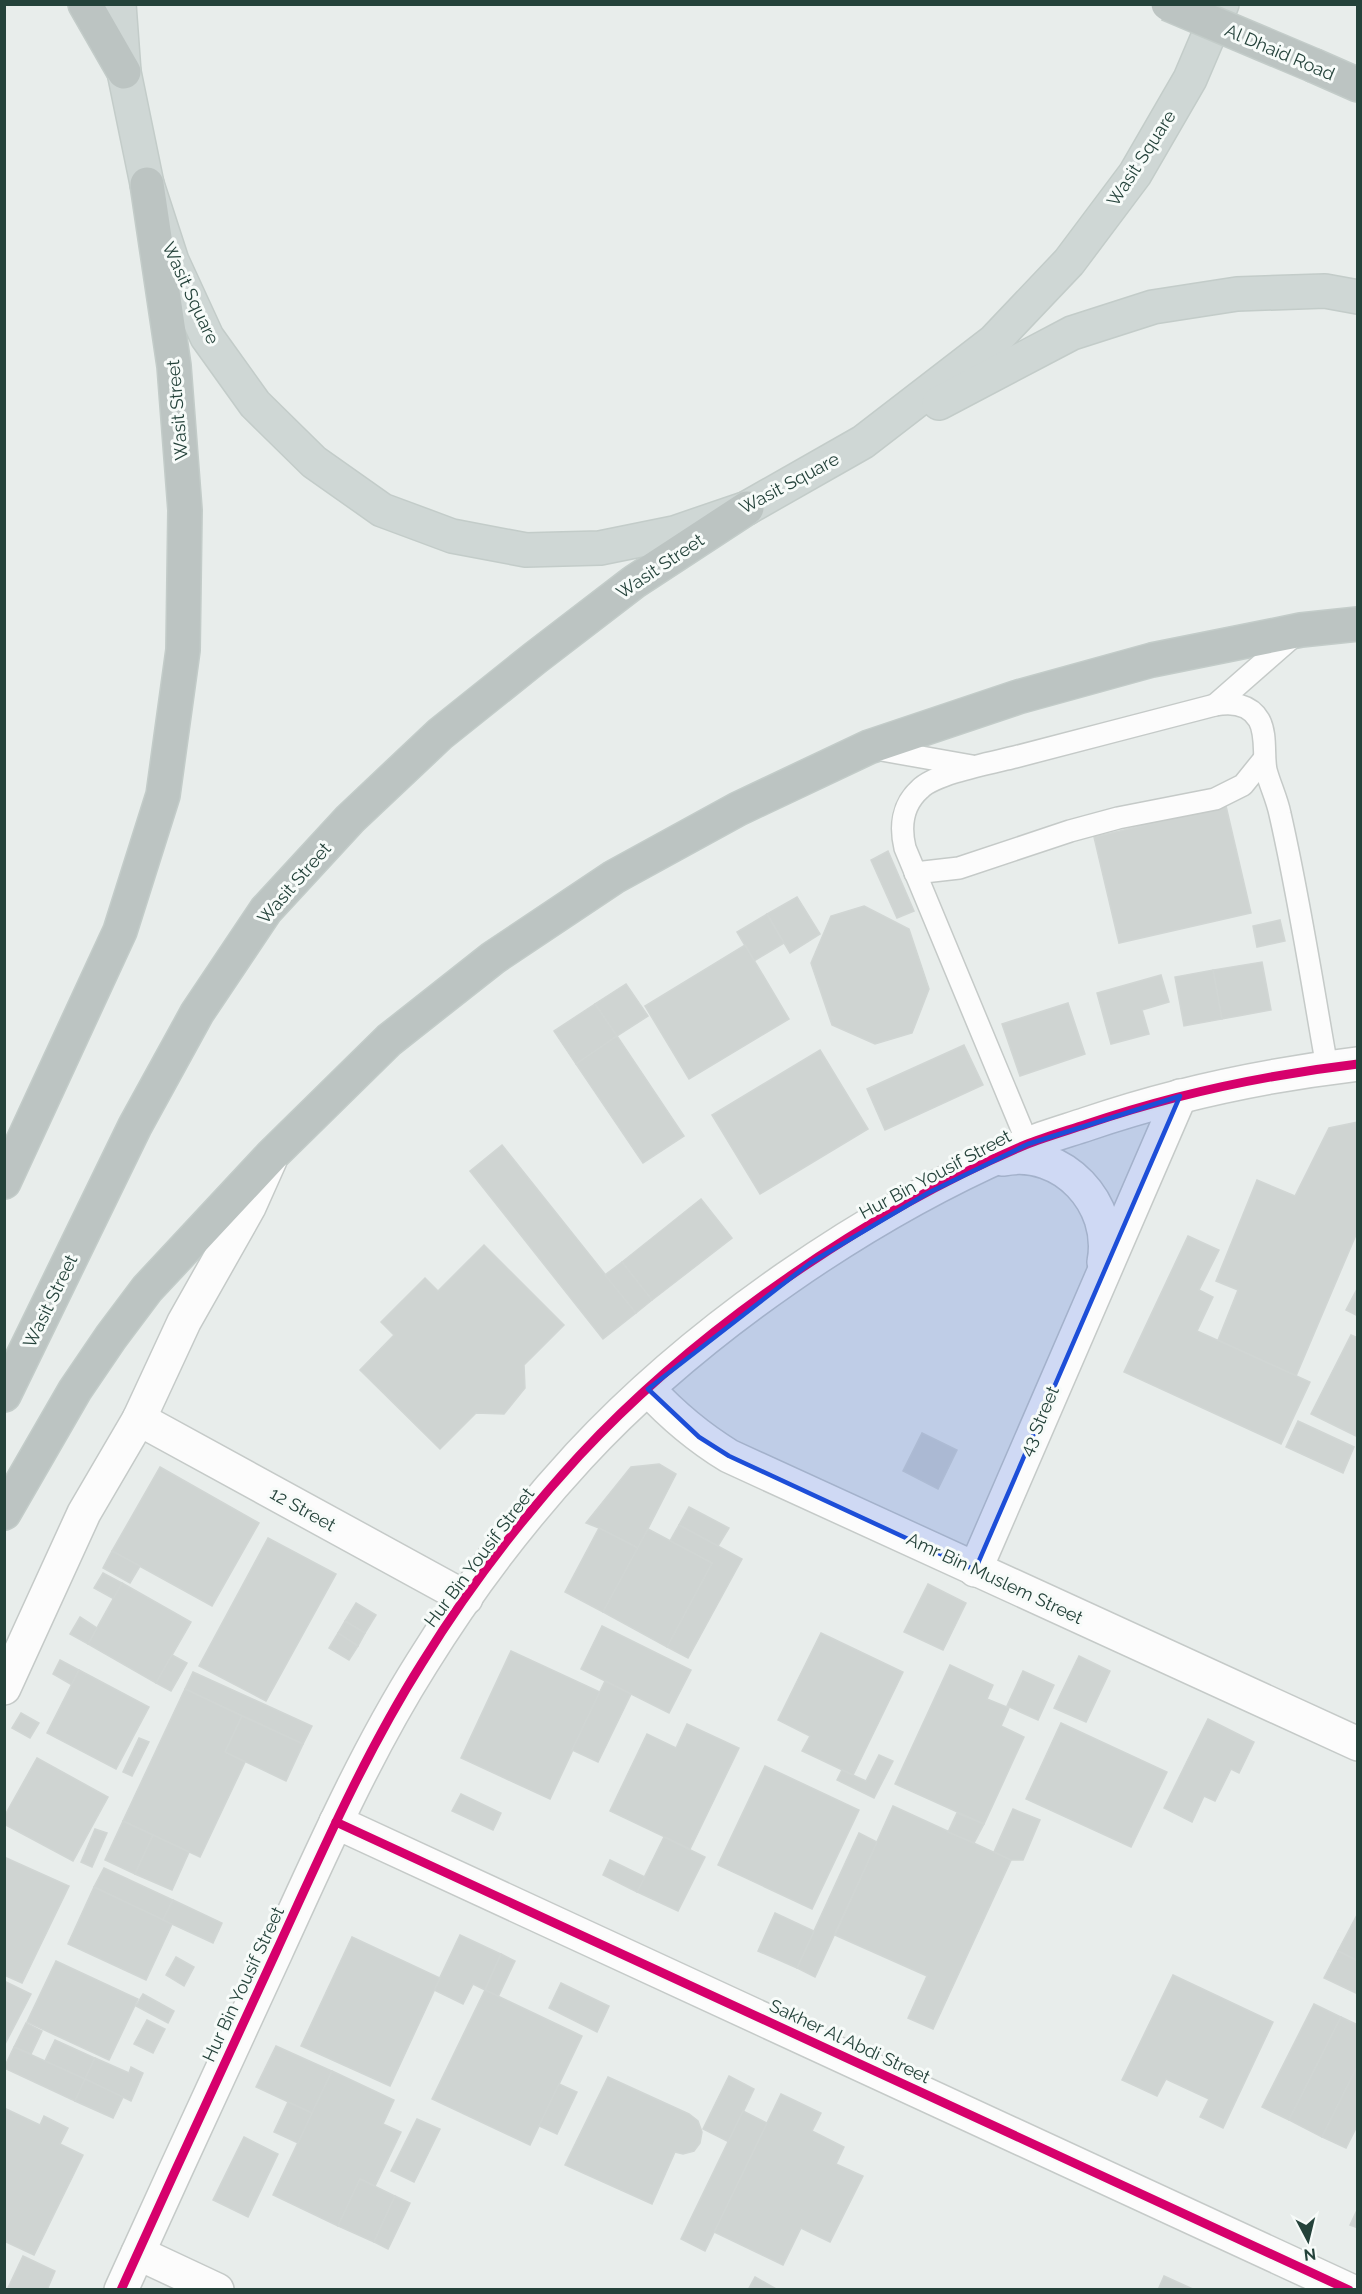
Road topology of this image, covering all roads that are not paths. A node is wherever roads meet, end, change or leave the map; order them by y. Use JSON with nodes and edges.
{"nodes":[{"id":1,"x":85,"y":4,"type":"edge"},
{"id":2,"x":119,"y":4,"type":"edge"},
{"id":3,"x":1168,"y":4,"type":"edge"},
{"id":4,"x":1222,"y":4,"type":"edge"},
{"id":5,"x":123,"y":72,"type":"junction"},
{"id":6,"x":1358,"y":85,"type":"edge"},
{"id":7,"x":147,"y":183,"type":"junction"},
{"id":8,"x":1358,"y":297,"type":"edge"},
{"id":9,"x":863,"y":442,"type":"junction"},
{"id":10,"x":747,"y":508,"type":"junction"},
{"id":11,"x":1358,"y":624,"type":"edge"},
{"id":12,"x":1301,"y":630,"type":"junction"},
{"id":13,"x":1215,"y":705,"type":"junction"},
{"id":14,"x":869,"y":747,"type":"junction"},
{"id":15,"x":1264,"y":759,"type":"junction"},
{"id":16,"x":976,"y":767,"type":"junction"},
{"id":17,"x":915,"y":873,"type":"junction"},
{"id":18,"x":1342,"y":1065,"type":"edge"},
{"id":19,"x":1180,"y":1096,"type":"junction"},
{"id":20,"x":1028,"y":1144,"type":"junction"},
{"id":21,"x":272,"y":1155,"type":"junction"},
{"id":22,"x":989,"y":1162,"type":"junction"},
{"id":23,"x":4,"y":1182,"type":"edge"},
{"id":24,"x":1102,"y":1273,"type":"junction"},
{"id":25,"x":648,"y":1389,"type":"junction"},
{"id":26,"x":4,"y":1395,"type":"edge"},
{"id":27,"x":139,"y":1419,"type":"junction"},
{"id":28,"x":4,"y":1514,"type":"edge"},
{"id":29,"x":975,"y":1570,"type":"junction"},
{"id":30,"x":466,"y":1598,"type":"junction"},
{"id":31,"x":4,"y":1689,"type":"edge"},
{"id":32,"x":1358,"y":1744,"type":"edge"},
{"id":33,"x":336,"y":1822,"type":"junction"},
{"id":34,"x":138,"y":2253,"type":"junction"},
{"id":35,"x":121,"y":2289,"type":"edge"},
{"id":36,"x":217,"y":2289,"type":"edge"},
{"id":37,"x":1349,"y":2289,"type":"edge"}],
"edges":[{"from":1,"to":5,"type":"highway"},
{"from":2,"to":5,"type":"main road","name":"Wasit Square"},
{"from":3,"to":6,"type":"highway","name":"Al Dhaid Road","bridge":true},
{"from":4,"to":9,"type":"main road","name":"Wasit Square"},
{"from":5,"to":7,"type":"main road","name":"Wasit Square"},
{"from":7,"to":10,"type":"main road","name":"Wasit Square"},
{"from":7,"to":23,"type":"highway","name":"Wasit Street"},
{"from":8,"to":9,"type":"main road"},
{"from":9,"to":10,"type":"main road","name":"Wasit Square"},
{"from":10,"to":26,"type":"highway","name":"Wasit Street"},
{"from":11,"to":12,"type":"highway"},
{"from":12,"to":13,"type":"lane"},
{"from":12,"to":14,"type":"highway"},
{"from":13,"to":15,"type":"lane"},
{"from":13,"to":16,"type":"lane"},
{"from":14,"to":16,"type":"lane"},
{"from":14,"to":21,"type":"highway"},
{"from":15,"to":17,"type":"lane"},
{"from":15,"to":18,"type":"lane"},
{"from":16,"to":17,"type":"lane"},
{"from":17,"to":20,"type":"lane"},
{"from":18,"to":19,"type":"street","name":"Hur Bin Yousif Street"},
{"from":19,"to":20,"type":"street","name":"Hur Bin Yousif Street"},
{"from":19,"to":24,"type":"street","name":"43 Street"},
{"from":20,"to":22,"type":"street","name":"Hur Bin Yousif Street"},
{"from":21,"to":27,"type":"street"},
{"from":21,"to":28,"type":"highway"},
{"from":22,"to":24,"type":"street","name":"43 Street"},
{"from":22,"to":25,"type":"street","name":"Hur Bin Yousif Street"},
{"from":24,"to":29,"type":"street","name":"43 Street"},
{"from":25,"to":29,"type":"street","name":"Amr Bin Muslem Street"},
{"from":25,"to":30,"type":"street","name":"Hur Bin Yousif Street"},
{"from":27,"to":30,"type":"street","name":"12 Street"},
{"from":27,"to":31,"type":"street"},
{"from":29,"to":32,"type":"street","name":"Amr Bin Muslem Street"},
{"from":30,"to":33,"type":"street","name":"Hur Bin Yousif Street"},
{"from":33,"to":34,"type":"street","name":"Hur Bin Yousif Street"},
{"from":33,"to":37,"type":"street","name":"Sakher Al Abdi Street"},
{"from":34,"to":35,"type":"street","name":"Hur Bin Yousif Street"},
{"from":34,"to":36,"type":"street"}]}
